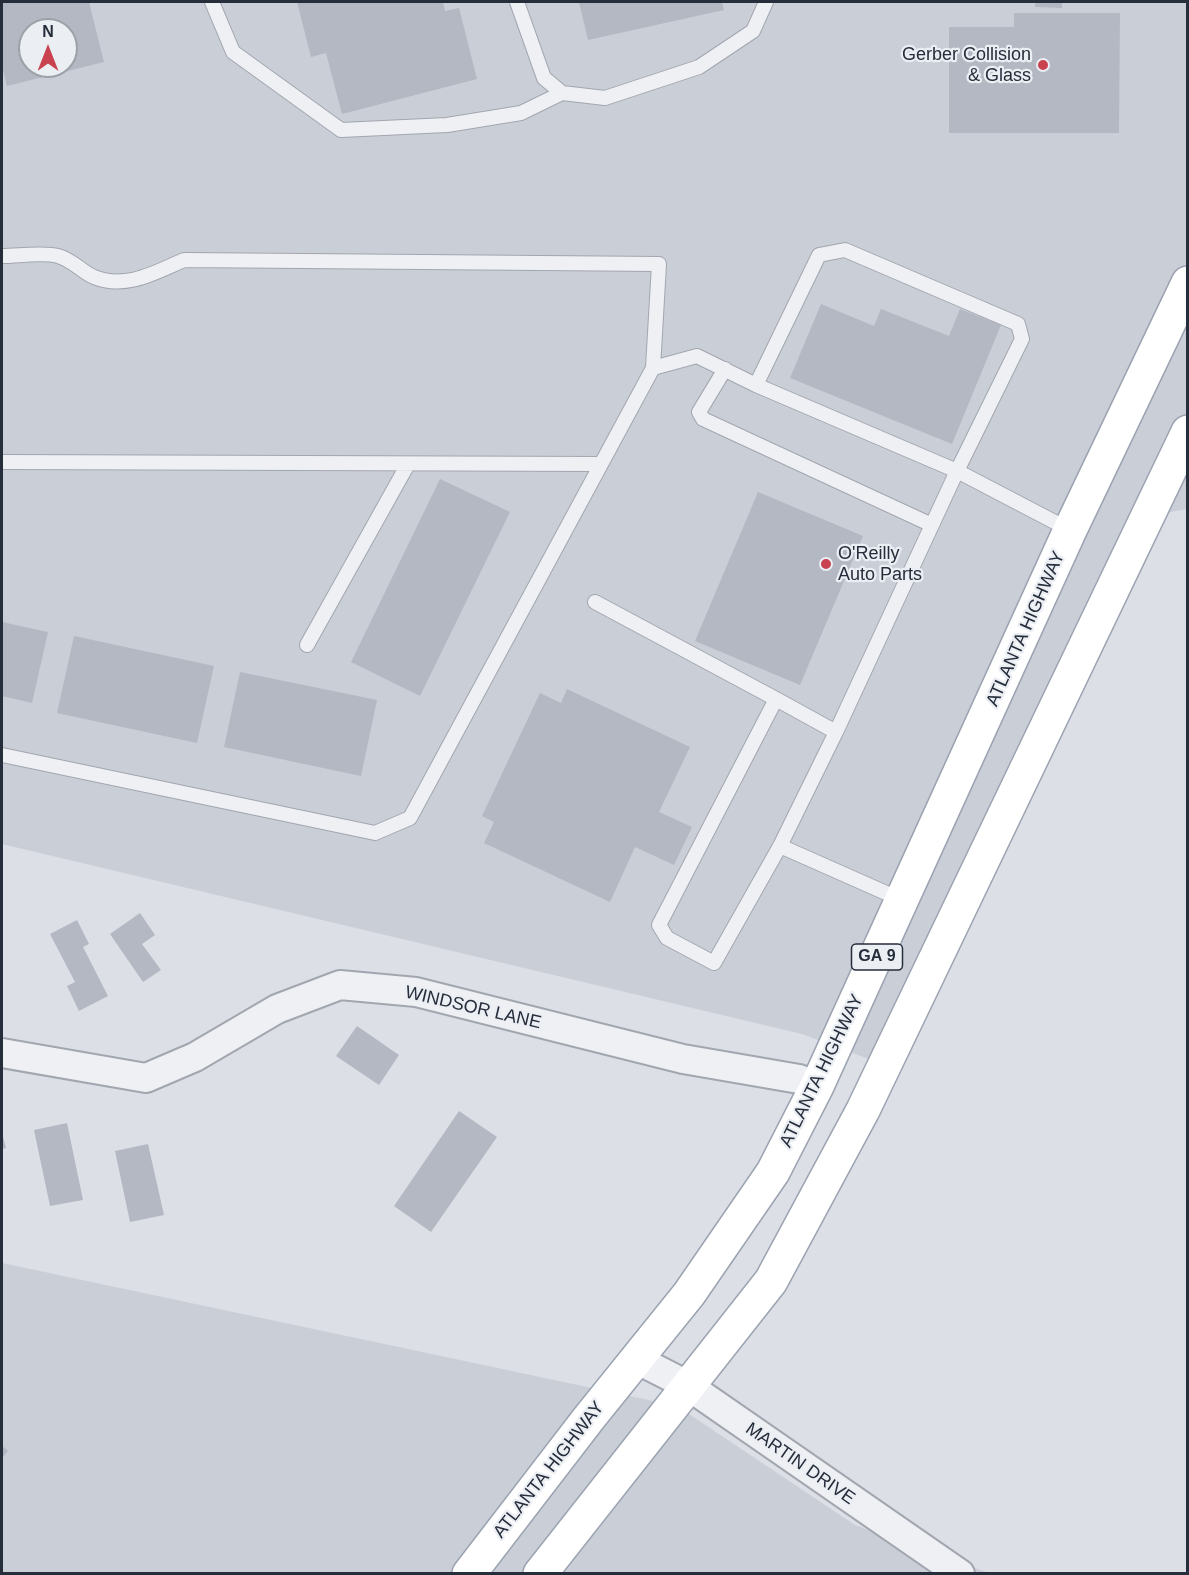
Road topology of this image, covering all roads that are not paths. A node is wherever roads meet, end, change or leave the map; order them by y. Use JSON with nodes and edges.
{"nodes":[{"id":1,"x":212,"y":2,"type":"edge"},
{"id":2,"x":517,"y":2,"type":"edge"},
{"id":3,"x":766,"y":2,"type":"edge"},
{"id":4,"x":562,"y":93,"type":"junction"},
{"id":5,"x":2,"y":256,"type":"edge"},
{"id":6,"x":1188,"y":282,"type":"edge"},
{"id":7,"x":653,"y":368,"type":"junction"},
{"id":8,"x":725,"y":369,"type":"junction"},
{"id":9,"x":756,"y":385,"type":"junction"},
{"id":10,"x":1188,"y":432,"type":"edge"},
{"id":11,"x":2,"y":462,"type":"edge"},
{"id":12,"x":408,"y":464,"type":"junction"},
{"id":13,"x":601,"y":464,"type":"junction"},
{"id":14,"x":957,"y":471,"type":"junction"},
{"id":15,"x":932,"y":525,"type":"junction"},
{"id":16,"x":1070,"y":530,"type":"junction"},
{"id":17,"x":595,"y":603,"type":"dead end"},
{"id":18,"x":307,"y":645,"type":"dead end"},
{"id":19,"x":776,"y":699,"type":"junction"},
{"id":20,"x":836,"y":732,"type":"junction"},
{"id":21,"x":2,"y":755,"type":"edge"},
{"id":22,"x":780,"y":846,"type":"junction"},
{"id":23,"x":903,"y":900,"type":"junction"},
{"id":24,"x":2,"y":1053,"type":"edge"},
{"id":25,"x":817,"y":1086,"type":"junction"},
{"id":26,"x":636,"y":1359,"type":"junction"},
{"id":27,"x":687,"y":1385,"type":"junction"},
{"id":28,"x":469,"y":1574,"type":"edge"},
{"id":29,"x":540,"y":1574,"type":"edge"},
{"id":30,"x":960,"y":1574,"type":"edge"}],
"edges":[{"from":1,"to":4,"type":"lane"},
{"from":2,"to":4,"type":"lane"},
{"from":3,"to":4,"type":"lane"},
{"from":5,"to":7,"type":"lane"},
{"from":6,"to":16,"type":"main road","name":"ATLANTA HIGHWAY","number":"GA 9"},
{"from":7,"to":8,"type":"lane"},
{"from":7,"to":13,"type":"lane"},
{"from":8,"to":9,"type":"lane"},
{"from":8,"to":15,"type":"lane"},
{"from":9,"to":14,"type":"lane"},
{"from":9,"to":14,"type":"lane"},
{"from":10,"to":27,"type":"main road","number":"GA 9"},
{"from":11,"to":12,"type":"lane"},
{"from":12,"to":13,"type":"lane"},
{"from":12,"to":18,"type":"lane"},
{"from":13,"to":21,"type":"lane"},
{"from":14,"to":15,"type":"lane"},
{"from":14,"to":16,"type":"lane"},
{"from":15,"to":20,"type":"lane"},
{"from":16,"to":23,"type":"main road","name":"ATLANTA HIGHWAY","number":"GA 9"},
{"from":17,"to":19,"type":"lane"},
{"from":19,"to":20,"type":"lane"},
{"from":19,"to":22,"type":"lane"},
{"from":20,"to":22,"type":"lane"},
{"from":22,"to":23,"type":"lane"},
{"from":23,"to":25,"type":"main road","name":"ATLANTA HIGHWAY","number":"GA 9"},
{"from":24,"to":25,"type":"street","name":"WINDSOR LANE"},
{"from":25,"to":26,"type":"main road","name":"ATLANTA HIGHWAY","number":"GA 9"},
{"from":26,"to":27,"type":"street","name":"MARTIN DRIVE"},
{"from":26,"to":28,"type":"main road","name":"ATLANTA HIGHWAY","number":"GA 9"},
{"from":27,"to":29,"type":"main road","number":"GA 9"},
{"from":27,"to":30,"type":"street","name":"MARTIN DRIVE"}]}
